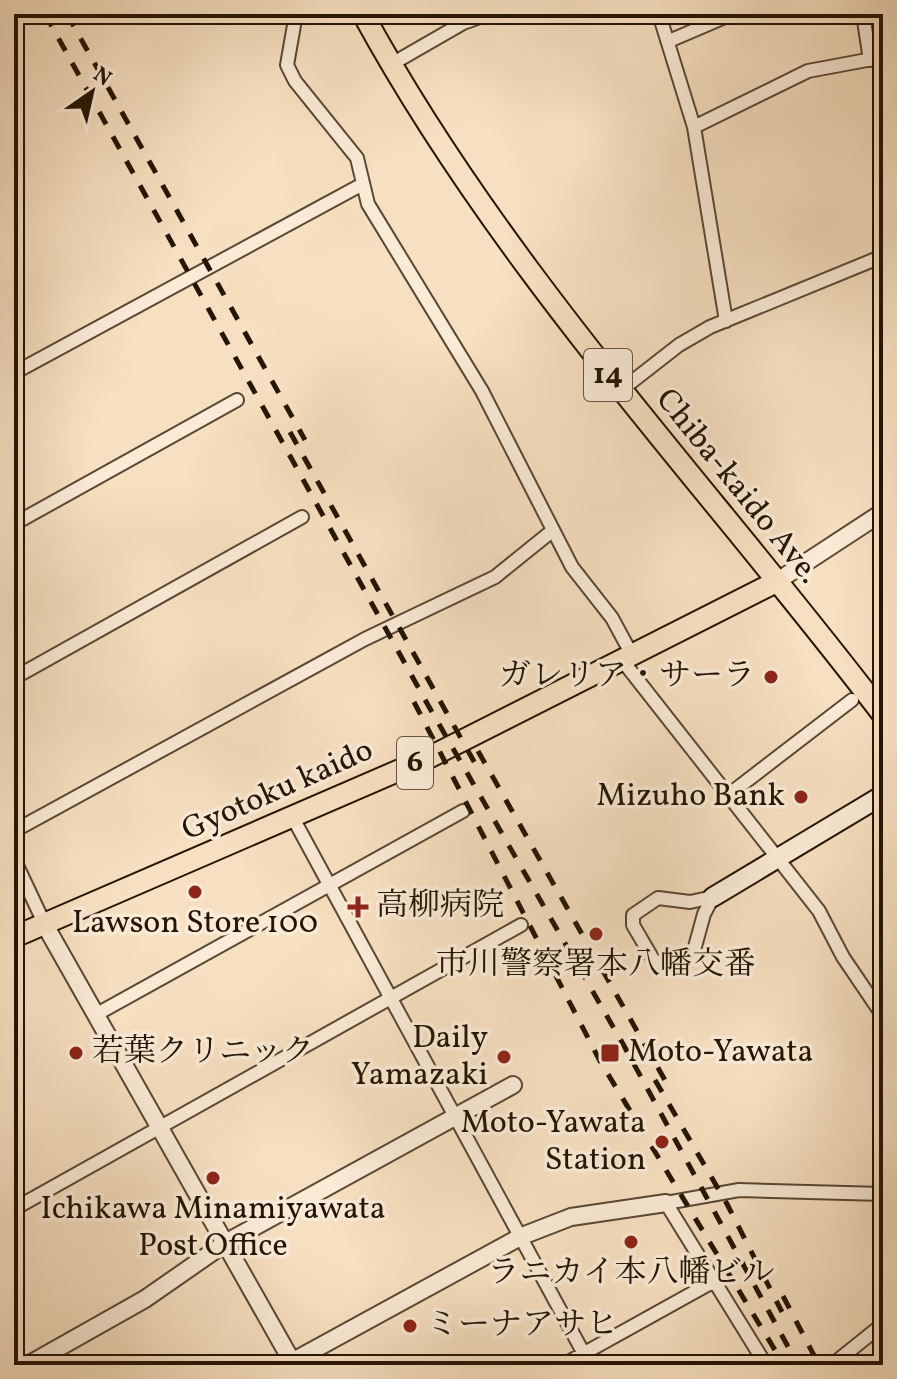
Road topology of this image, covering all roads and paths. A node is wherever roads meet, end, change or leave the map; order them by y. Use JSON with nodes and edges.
{"nodes":[{"id":1,"x":296,"y":14,"type":"edge"},
{"id":2,"x":363,"y":14,"type":"edge"},
{"id":3,"x":488,"y":14,"type":"edge"},
{"id":4,"x":659,"y":14,"type":"edge"},
{"id":5,"x":732,"y":14,"type":"edge"},
{"id":6,"x":863,"y":14,"type":"edge"},
{"id":7,"x":669,"y":41,"type":"junction"},
{"id":8,"x":876,"y":58,"type":"edge"},
{"id":9,"x":390,"y":65,"type":"junction"},
{"id":10,"x":694,"y":127,"type":"junction"},
{"id":11,"x":361,"y":185,"type":"junction"},
{"id":12,"x":883,"y":256,"type":"edge"},
{"id":13,"x":726,"y":321,"type":"junction"},
{"id":14,"x":14,"y":373,"type":"edge"},
{"id":15,"x":620,"y":391,"type":"junction"},
{"id":16,"x":237,"y":400,"type":"dead end"},
{"id":17,"x":883,"y":512,"type":"edge"},
{"id":18,"x":302,"y":517,"type":"dead end"},
{"id":19,"x":14,"y":524,"type":"edge"},
{"id":20,"x":552,"y":531,"type":"junction"},
{"id":21,"x":776,"y":582,"type":"junction"},
{"id":22,"x":627,"y":657,"type":"junction"},
{"id":23,"x":14,"y":678,"type":"edge"},
{"id":24,"x":852,"y":700,"type":"dead end"},
{"id":25,"x":883,"y":715,"type":"edge"},
{"id":26,"x":883,"y":795,"type":"edge"},
{"id":27,"x":727,"y":796,"type":"junction"},
{"id":28,"x":463,"y":811,"type":"dead end"},
{"id":29,"x":293,"y":818,"type":"junction"},
{"id":30,"x":14,"y":831,"type":"edge"},
{"id":31,"x":14,"y":859,"type":"edge"},
{"id":32,"x":780,"y":859,"type":"junction"},
{"id":33,"x":329,"y":886,"type":"junction"},
{"id":34,"x":713,"y":897,"type":"junction"},
{"id":35,"x":45,"y":925,"type":"junction"},
{"id":36,"x":521,"y":925,"type":"dead end"},
{"id":37,"x":14,"y":937,"type":"edge"},
{"id":38,"x":391,"y":998,"type":"junction"},
{"id":39,"x":97,"y":1014,"type":"junction"},
{"id":40,"x":883,"y":1016,"type":"edge"},
{"id":41,"x":513,"y":1085,"type":"dead end"},
{"id":42,"x":455,"y":1115,"type":"junction"},
{"id":43,"x":159,"y":1128,"type":"junction"},
{"id":44,"x":883,"y":1194,"type":"edge"},
{"id":45,"x":666,"y":1203,"type":"junction"},
{"id":46,"x":14,"y":1209,"type":"edge"},
{"id":47,"x":522,"y":1236,"type":"junction"},
{"id":48,"x":227,"y":1242,"type":"junction"},
{"id":49,"x":716,"y":1280,"type":"junction"},
{"id":50,"x":883,"y":1324,"type":"edge"},
{"id":51,"x":587,"y":1359,"type":"edge"},
{"id":52,"x":835,"y":1362,"type":"edge"},
{"id":53,"x":291,"y":1364,"type":"edge"},
{"id":54,"x":28,"y":1365,"type":"edge"},
{"id":55,"x":563,"y":1365,"type":"edge"},
{"id":56,"x":766,"y":1365,"type":"edge"}],
"edges":[{"from":1,"to":11,"type":"street"},
{"from":2,"to":9,"type":"main road","name":"Chiba-kaido Ave.","number":"14"},
{"from":3,"to":9,"type":"street"},
{"from":4,"to":7,"type":"street"},
{"from":5,"to":7,"type":"street"},
{"from":6,"to":8,"type":"street"},
{"from":7,"to":10,"type":"street"},
{"from":8,"to":10,"type":"street"},
{"from":9,"to":15,"type":"main road","name":"Chiba-kaido Ave.","number":"14"},
{"from":10,"to":13,"type":"street"},
{"from":11,"to":14,"type":"street"},
{"from":11,"to":20,"type":"street"},
{"from":12,"to":13,"type":"street"},
{"from":13,"to":15,"type":"street"},
{"from":15,"to":21,"type":"main road","name":"Chiba-kaido Ave.","number":"14"},
{"from":16,"to":19,"type":"street"},
{"from":17,"to":21,"type":"street"},
{"from":18,"to":23,"type":"street"},
{"from":20,"to":22,"type":"street"},
{"from":20,"to":30,"type":"street"},
{"from":21,"to":22,"type":"main road","name":"Gyotoku kaido","number":"6"},
{"from":21,"to":25,"type":"main road","name":"Chiba-kaido Ave.","number":"14"},
{"from":22,"to":27,"type":"street"},
{"from":22,"to":29,"type":"main road","name":"Gyotoku kaido","number":"6"},
{"from":24,"to":27,"type":"street"},
{"from":26,"to":32,"type":"main road"},
{"from":27,"to":32,"type":"street"},
{"from":28,"to":33,"type":"street"},
{"from":29,"to":33,"type":"street"},
{"from":29,"to":35,"type":"main road","name":"Gyotoku kaido","number":"6"},
{"from":31,"to":35,"type":"street"},
{"from":32,"to":34,"type":"main road"},
{"from":32,"to":40,"type":"street"},
{"from":33,"to":38,"type":"street"},
{"from":33,"to":39,"type":"street"},
{"from":34,"to":34,"type":"street"},
{"from":35,"to":37,"type":"main road","name":"Gyotoku kaido","number":"6"},
{"from":35,"to":39,"type":"street"},
{"from":36,"to":38,"type":"street"},
{"from":38,"to":42,"type":"street"},
{"from":38,"to":43,"type":"street"},
{"from":39,"to":43,"type":"street"},
{"from":41,"to":42,"type":"street"},
{"from":42,"to":47,"type":"street"},
{"from":42,"to":48,"type":"street"},
{"from":43,"to":46,"type":"street"},
{"from":43,"to":48,"type":"street"},
{"from":44,"to":45,"type":"street"},
{"from":45,"to":47,"type":"street"},
{"from":45,"to":49,"type":"street"},
{"from":47,"to":51,"type":"street"},
{"from":47,"to":53,"type":"street"},
{"from":48,"to":53,"type":"street"},
{"from":48,"to":54,"type":"street"},
{"from":49,"to":51,"type":"street"},
{"from":49,"to":56,"type":"street"},
{"from":50,"to":52,"type":"street"},
{"from":51,"to":55,"type":"street"}]}
